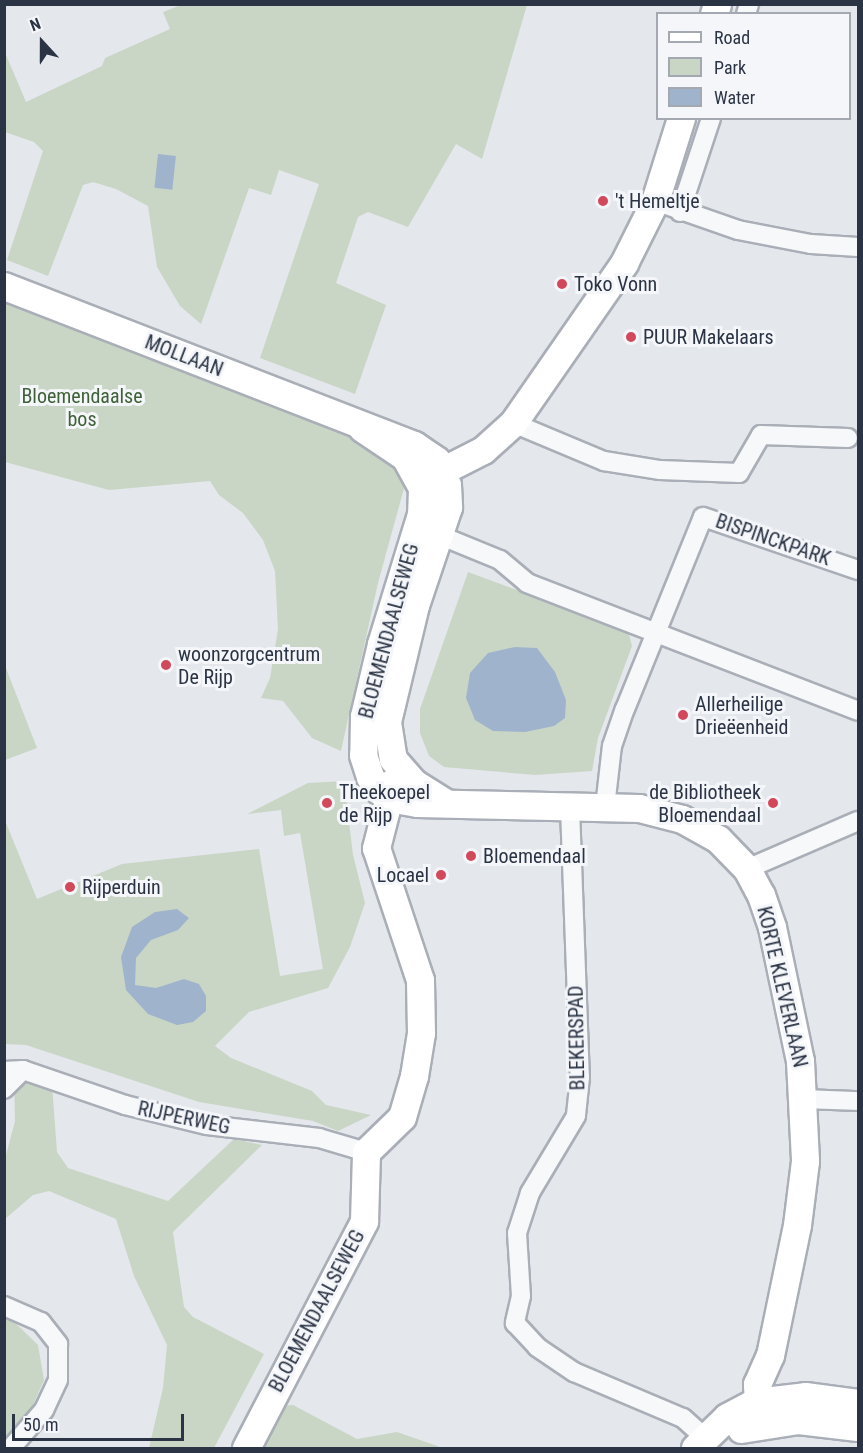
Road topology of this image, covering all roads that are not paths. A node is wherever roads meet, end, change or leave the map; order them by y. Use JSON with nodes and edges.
{"nodes":[{"id":1,"x":680,"y":120,"type":"edge"},
{"id":2,"x":710,"y":120,"type":"edge"},
{"id":3,"x":655,"y":201,"type":"junction"},
{"id":4,"x":680,"y":212,"type":"junction"},
{"id":5,"x":858,"y":247,"type":"edge"},
{"id":6,"x":4,"y":286,"type":"edge"},
{"id":7,"x":513,"y":423,"type":"junction"},
{"id":8,"x":848,"y":438,"type":"dead end"},
{"id":9,"x":431,"y":477,"type":"junction"},
{"id":10,"x":439,"y":535,"type":"junction"},
{"id":11,"x":858,"y":570,"type":"edge"},
{"id":12,"x":657,"y":633,"type":"junction"},
{"id":13,"x":858,"y":711,"type":"edge"},
{"id":14,"x":397,"y":765,"type":"junction"},
{"id":15,"x":389,"y":798,"type":"junction"},
{"id":16,"x":446,"y":802,"type":"junction"},
{"id":17,"x":604,"y":807,"type":"junction"},
{"id":18,"x":570,"y":808,"type":"junction"},
{"id":19,"x":858,"y":821,"type":"edge"},
{"id":20,"x":747,"y":869,"type":"junction"},
{"id":21,"x":23,"y":1070,"type":"junction"},
{"id":22,"x":4,"y":1071,"type":"edge"},
{"id":23,"x":4,"y":1089,"type":"edge"},
{"id":24,"x":805,"y":1099,"type":"junction"},
{"id":25,"x":858,"y":1101,"type":"edge"},
{"id":26,"x":366,"y":1152,"type":"junction"},
{"id":27,"x":4,"y":1306,"type":"edge"},
{"id":28,"x":858,"y":1403,"type":"edge"},
{"id":29,"x":767,"y":1411,"type":"junction"},
{"id":30,"x":858,"y":1427,"type":"edge"},
{"id":31,"x":700,"y":1444,"type":"edge"},
{"id":32,"x":11,"y":1449,"type":"edge"},
{"id":33,"x":246,"y":1449,"type":"edge"}],
"edges":[{"from":1,"to":3,"type":"street"},
{"from":2,"to":4,"type":"street"},
{"from":3,"to":4,"type":"street"},
{"from":3,"to":7,"type":"street"},
{"from":4,"to":5,"type":"street"},
{"from":6,"to":9,"type":"street","name":"MOLLAAN"},
{"from":7,"to":8,"type":"street"},
{"from":7,"to":9,"type":"street"},
{"from":9,"to":10,"type":"street","name":"BLOEMENDAALSEWEG"},
{"from":9,"to":15,"type":"street","name":"BLOEMENDAALSEWEG"},
{"from":10,"to":12,"type":"street"},
{"from":10,"to":14,"type":"street","name":"BLOEMENDAALSEWEG"},
{"from":11,"to":12,"type":"street","name":"BISPINCKPARK"},
{"from":12,"to":13,"type":"street"},
{"from":12,"to":17,"type":"street","name":"BISPINCKPARK"},
{"from":14,"to":15,"type":"street","name":"BLOEMENDAALSEWEG"},
{"from":14,"to":16,"type":"street","name":"KORTE KLEVERLAAN"},
{"from":15,"to":16,"type":"street","name":"KORTE KLEVERLAAN"},
{"from":15,"to":26,"type":"street","name":"BLOEMENDAALSEWEG"},
{"from":16,"to":18,"type":"street","name":"KORTE KLEVERLAAN"},
{"from":17,"to":18,"type":"street","name":"KORTE KLEVERLAAN"},
{"from":17,"to":20,"type":"street","name":"KORTE KLEVERLAAN"},
{"from":18,"to":31,"type":"street","name":"BLEKERSPAD"},
{"from":19,"to":20,"type":"street"},
{"from":20,"to":24,"type":"street","name":"KORTE KLEVERLAAN"},
{"from":21,"to":22,"type":"street","name":"RIJPERWEG"},
{"from":21,"to":23,"type":"street"},
{"from":21,"to":26,"type":"street","name":"RIJPERWEG"},
{"from":24,"to":25,"type":"street"},
{"from":24,"to":29,"type":"street","name":"KORTE KLEVERLAAN"},
{"from":26,"to":33,"type":"street","name":"BLOEMENDAALSEWEG"},
{"from":27,"to":32,"type":"street"},
{"from":28,"to":29,"type":"street"},
{"from":29,"to":30,"type":"street"},
{"from":29,"to":31,"type":"street"}]}
